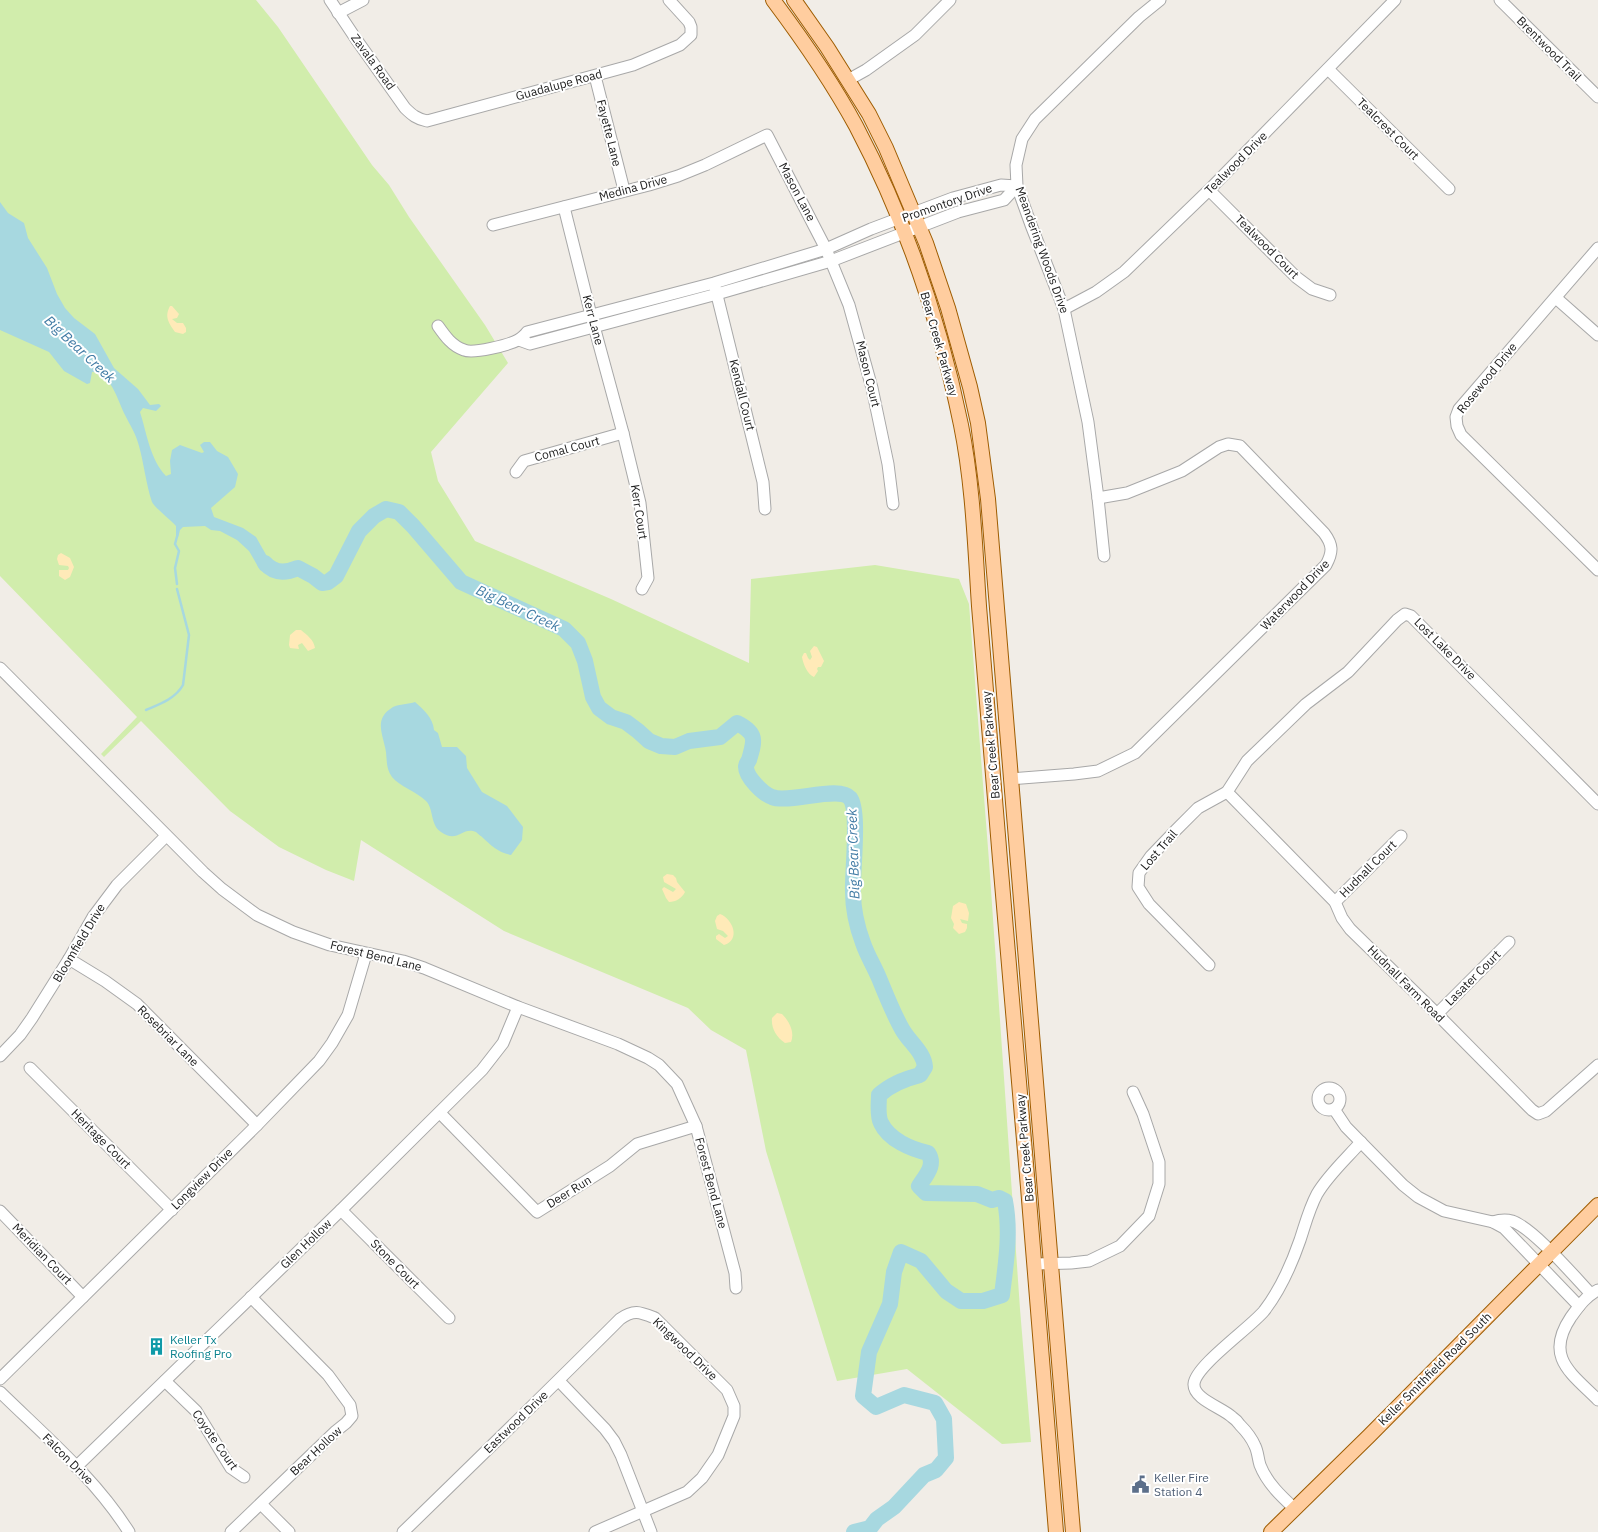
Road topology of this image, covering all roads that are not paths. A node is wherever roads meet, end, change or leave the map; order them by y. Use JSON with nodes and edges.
{"nodes":[{"id":1,"x":330,"y":0,"type":"edge"},
{"id":2,"x":363,"y":0,"type":"edge"},
{"id":3,"x":669,"y":0,"type":"edge"},
{"id":4,"x":773,"y":0,"type":"edge"},
{"id":5,"x":794,"y":0,"type":"edge"},
{"id":6,"x":950,"y":0,"type":"edge"},
{"id":7,"x":1160,"y":0,"type":"edge"},
{"id":8,"x":1395,"y":0,"type":"edge"},
{"id":9,"x":1500,"y":0,"type":"edge"},
{"id":10,"x":338,"y":13,"type":"junction"},
{"id":11,"x":1328,"y":69,"type":"junction"},
{"id":12,"x":594,"y":76,"type":"junction"},
{"id":13,"x":848,"y":80,"type":"junction"},
{"id":14,"x":1598,"y":97,"type":"edge"},
{"id":15,"x":420,"y":120,"type":"joint"},
{"id":16,"x":767,"y":135,"type":"joint"},
{"id":17,"x":1017,"y":186,"type":"junction"},
{"id":18,"x":1449,"y":189,"type":"dead end"},
{"id":19,"x":624,"y":190,"type":"junction"},
{"id":20,"x":1209,"y":190,"type":"junction"},
{"id":21,"x":953,"y":198,"type":"junction"},
{"id":22,"x":564,"y":207,"type":"junction"},
{"id":23,"x":958,"y":212,"type":"junction"},
{"id":24,"x":914,"y":214,"type":"junction"},
{"id":25,"x":898,"y":220,"type":"junction"},
{"id":26,"x":493,"y":225,"type":"dead end"},
{"id":27,"x":920,"y":227,"type":"junction"},
{"id":28,"x":862,"y":233,"type":"junction"},
{"id":29,"x":904,"y":233,"type":"junction"},
{"id":30,"x":868,"y":247,"type":"junction"},
{"id":31,"x":1598,"y":248,"type":"edge"},
{"id":32,"x":826,"y":249,"type":"junction"},
{"id":33,"x":831,"y":261,"type":"junction"},
{"id":34,"x":715,"y":289,"type":"junction"},
{"id":35,"x":1330,"y":295,"type":"dead end"},
{"id":36,"x":1556,"y":298,"type":"junction"},
{"id":37,"x":1064,"y":308,"type":"junction"},
{"id":38,"x":593,"y":321,"type":"junction"},
{"id":39,"x":438,"y":326,"type":"dead end"},
{"id":40,"x":1598,"y":335,"type":"edge"},
{"id":41,"x":623,"y":433,"type":"junction"},
{"id":42,"x":516,"y":472,"type":"dead end"},
{"id":43,"x":1098,"y":498,"type":"junction"},
{"id":44,"x":893,"y":504,"type":"dead end"},
{"id":45,"x":765,"y":509,"type":"dead end"},
{"id":46,"x":1104,"y":556,"type":"dead end"},
{"id":47,"x":1598,"y":570,"type":"edge"},
{"id":48,"x":642,"y":589,"type":"dead end"},
{"id":49,"x":0,"y":668,"type":"edge"},
{"id":50,"x":1010,"y":779,"type":"junction"},
{"id":51,"x":1227,"y":792,"type":"junction"},
{"id":52,"x":1598,"y":804,"type":"edge"},
{"id":53,"x":166,"y":836,"type":"junction"},
{"id":54,"x":1401,"y":836,"type":"dead end"},
{"id":55,"x":1335,"y":902,"type":"junction"},
{"id":56,"x":1509,"y":942,"type":"dead end"},
{"id":57,"x":366,"y":954,"type":"junction"},
{"id":58,"x":69,"y":959,"type":"junction"},
{"id":59,"x":1209,"y":965,"type":"dead end"},
{"id":60,"x":518,"y":1007,"type":"junction"},
{"id":61,"x":1437,"y":1014,"type":"junction"},
{"id":62,"x":0,"y":1056,"type":"edge"},
{"id":63,"x":1598,"y":1064,"type":"edge"},
{"id":64,"x":30,"y":1068,"type":"dead end"},
{"id":65,"x":1133,"y":1092,"type":"dead end"},
{"id":66,"x":1334,"y":1109,"type":"dead end"},
{"id":67,"x":440,"y":1113,"type":"junction"},
{"id":68,"x":257,"y":1125,"type":"junction"},
{"id":69,"x":696,"y":1126,"type":"junction"},
{"id":70,"x":1361,"y":1142,"type":"junction"},
{"id":71,"x":1598,"y":1205,"type":"edge"},
{"id":72,"x":172,"y":1210,"type":"junction"},
{"id":73,"x":342,"y":1210,"type":"junction"},
{"id":74,"x":0,"y":1211,"type":"edge"},
{"id":75,"x":1493,"y":1222,"type":"junction"},
{"id":76,"x":1551,"y":1252,"type":"junction"},
{"id":77,"x":1036,"y":1264,"type":"junction"},
{"id":78,"x":1051,"y":1264,"type":"junction"},
{"id":79,"x":1538,"y":1265,"type":"junction"},
{"id":80,"x":736,"y":1288,"type":"dead end"},
{"id":81,"x":1595,"y":1292,"type":"edge"},
{"id":82,"x":83,"y":1297,"type":"junction"},
{"id":83,"x":252,"y":1297,"type":"junction"},
{"id":84,"x":1579,"y":1306,"type":"junction"},
{"id":85,"x":628,"y":1313,"type":"joint"},
{"id":86,"x":449,"y":1318,"type":"dead end"},
{"id":87,"x":0,"y":1379,"type":"edge"},
{"id":88,"x":165,"y":1381,"type":"junction"},
{"id":89,"x":559,"y":1381,"type":"junction"},
{"id":90,"x":1062,"y":1389,"type":"junction"},
{"id":91,"x":1045,"y":1390,"type":"junction"},
{"id":92,"x":0,"y":1392,"type":"edge"},
{"id":93,"x":1598,"y":1400,"type":"edge"},
{"id":94,"x":1067,"y":1456,"type":"junction"},
{"id":95,"x":1050,"y":1458,"type":"junction"},
{"id":96,"x":76,"y":1467,"type":"junction"},
{"id":97,"x":244,"y":1477,"type":"dead end"},
{"id":98,"x":261,"y":1504,"type":"junction"},
{"id":99,"x":1295,"y":1509,"type":"junction"},
{"id":100,"x":644,"y":1511,"type":"junction"},
{"id":101,"x":129,"y":1532,"type":"edge"},
{"id":102,"x":231,"y":1532,"type":"edge"},
{"id":103,"x":289,"y":1532,"type":"edge"},
{"id":104,"x":403,"y":1532,"type":"edge"},
{"id":105,"x":595,"y":1532,"type":"edge"},
{"id":106,"x":651,"y":1532,"type":"edge"},
{"id":107,"x":1056,"y":1532,"type":"edge"},
{"id":108,"x":1073,"y":1532,"type":"edge"},
{"id":109,"x":1271,"y":1532,"type":"edge"}],
"edges":[{"from":1,"to":10,"type":"street","name":"Zavala Road"},
{"from":2,"to":10,"type":"street"},
{"from":3,"to":12,"type":"street","name":"Guadalupe Road"},
{"from":4,"to":25,"type":"main road","name":"Bear Creek Parkway"},
{"from":5,"to":13,"type":"main road","name":"Bear Creek Parkway"},
{"from":6,"to":13,"type":"street"},
{"from":7,"to":17,"type":"street","name":"Meandering Woods Drive"},
{"from":8,"to":11,"type":"street","name":"Tealwood Drive"},
{"from":9,"to":14,"type":"street","name":"Brentwood Trail"},
{"from":10,"to":15,"type":"street","name":"Zavala Road"},
{"from":11,"to":18,"type":"street","name":"Tealcrest Court"},
{"from":11,"to":20,"type":"street","name":"Tealwood Drive"},
{"from":12,"to":15,"type":"street","name":"Guadalupe Road"},
{"from":12,"to":19,"type":"street","name":"Fayette Lane"},
{"from":13,"to":24,"type":"main road","name":"Bear Creek Parkway"},
{"from":16,"to":19,"type":"street","name":"Medina Drive"},
{"from":16,"to":32,"type":"street","name":"Mason Lane"},
{"from":17,"to":21,"type":"street","name":"Promontory Drive"},
{"from":17,"to":23,"type":"street","name":"Promontory Drive"},
{"from":17,"to":37,"type":"street","name":"Meandering Woods Drive"},
{"from":19,"to":22,"type":"street","name":"Medina Drive"},
{"from":20,"to":35,"type":"street","name":"Tealwood Court"},
{"from":20,"to":37,"type":"street","name":"Tealwood Drive"},
{"from":21,"to":23,"type":"street"},
{"from":21,"to":24,"type":"street","name":"Promontory Drive"},
{"from":22,"to":26,"type":"street","name":"Medina Drive"},
{"from":22,"to":38,"type":"street","name":"Kerr Lane"},
{"from":23,"to":27,"type":"street","name":"Promontory Drive"},
{"from":24,"to":25,"type":"street","name":"Promontory Drive"},
{"from":24,"to":27,"type":"main road","name":"Bear Creek Parkway"},
{"from":25,"to":28,"type":"street","name":"Promontory Drive"},
{"from":25,"to":29,"type":"main road","name":"Bear Creek Parkway"},
{"from":27,"to":29,"type":"street","name":"Promontory Drive"},
{"from":27,"to":50,"type":"main road","name":"Bear Creek Parkway"},
{"from":28,"to":30,"type":"street"},
{"from":28,"to":32,"type":"street","name":"Promontory Drive"},
{"from":29,"to":30,"type":"street","name":"Promontory Drive"},
{"from":29,"to":77,"type":"main road","name":"Bear Creek Parkway"},
{"from":30,"to":33,"type":"street","name":"Promontory Drive"},
{"from":31,"to":36,"type":"street","name":"Rosewood Drive"},
{"from":32,"to":33,"type":"street","name":"Mason Court"},
{"from":32,"to":34,"type":"street","name":"Promontory Drive"},
{"from":33,"to":34,"type":"street","name":"Promontory Drive"},
{"from":33,"to":44,"type":"street","name":"Mason Court"},
{"from":34,"to":38,"type":"street","name":"Promontory Drive"},
{"from":34,"to":45,"type":"street","name":"Kendall Court"},
{"from":36,"to":40,"type":"street"},
{"from":36,"to":47,"type":"street","name":"Rosewood Drive"},
{"from":37,"to":43,"type":"street","name":"Meandering Woods Drive"},
{"from":38,"to":39,"type":"street","name":"Promontory Drive"},
{"from":38,"to":41,"type":"street","name":"Kerr Lane"},
{"from":41,"to":42,"type":"street","name":"Comal Court"},
{"from":41,"to":48,"type":"street","name":"Kerr Court"},
{"from":43,"to":46,"type":"street","name":"Meandering Woods Drive"},
{"from":43,"to":50,"type":"street","name":"Waterwood Drive"},
{"from":49,"to":53,"type":"street","name":"Forest Bend Lane"},
{"from":50,"to":78,"type":"main road","name":"Bear Creek Parkway"},
{"from":51,"to":52,"type":"street","name":"Lost Lake Drive"},
{"from":51,"to":55,"type":"street","name":"Hudnall Farm Road"},
{"from":51,"to":59,"type":"street","name":"Lost Trail"},
{"from":53,"to":57,"type":"street","name":"Forest Bend Lane"},
{"from":53,"to":58,"type":"street","name":"Bloomfield Drive"},
{"from":54,"to":55,"type":"street","name":"Hudnall Court"},
{"from":55,"to":61,"type":"street","name":"Hudnall Farm Road"},
{"from":56,"to":61,"type":"street","name":"Lasater Court"},
{"from":57,"to":60,"type":"street","name":"Forest Bend Lane"},
{"from":57,"to":68,"type":"street","name":"Longview Drive"},
{"from":58,"to":62,"type":"street","name":"Bloomfield Drive"},
{"from":58,"to":68,"type":"street","name":"Rosebriar Lane"},
{"from":60,"to":67,"type":"street","name":"Glen Hollow"},
{"from":60,"to":69,"type":"street","name":"Forest Bend Lane"},
{"from":61,"to":63,"type":"street","name":"Hudnall Farm Road"},
{"from":64,"to":72,"type":"street","name":"Heritage Court"},
{"from":65,"to":78,"type":"street"},
{"from":66,"to":70,"type":"street"},
{"from":67,"to":69,"type":"street","name":"Deer Run"},
{"from":67,"to":73,"type":"street","name":"Glen Hollow"},
{"from":68,"to":72,"type":"street","name":"Longview Drive"},
{"from":69,"to":80,"type":"street","name":"Forest Bend Lane"},
{"from":70,"to":75,"type":"street"},
{"from":70,"to":99,"type":"street"},
{"from":71,"to":76,"type":"main road","name":"Keller Smithfield Road South"},
{"from":72,"to":82,"type":"street","name":"Longview Drive"},
{"from":73,"to":83,"type":"street","name":"Glen Hollow"},
{"from":73,"to":86,"type":"street","name":"Stone Court"},
{"from":74,"to":82,"type":"street","name":"Meridian Court"},
{"from":75,"to":76,"type":"street"},
{"from":75,"to":79,"type":"street"},
{"from":76,"to":79,"type":"main road","name":"Keller Smithfield Road South"},
{"from":76,"to":81,"type":"street"},
{"from":77,"to":78,"type":"street"},
{"from":77,"to":91,"type":"main road","name":"Bear Creek Parkway"},
{"from":78,"to":90,"type":"main road","name":"Bear Creek Parkway"},
{"from":79,"to":84,"type":"street"},
{"from":79,"to":99,"type":"main road","name":"Keller Smithfield Road South"},
{"from":81,"to":84,"type":"street"},
{"from":82,"to":87,"type":"street","name":"Longview Drive"},
{"from":83,"to":88,"type":"street","name":"Glen Hollow"},
{"from":83,"to":98,"type":"street","name":"Bear Hollow"},
{"from":84,"to":93,"type":"street"},
{"from":85,"to":89,"type":"street","name":"Eastwood Drive"},
{"from":85,"to":100,"type":"street","name":"Kingwood Drive"},
{"from":88,"to":96,"type":"street","name":"Glen Hollow"},
{"from":88,"to":97,"type":"street","name":"Coyote Court"},
{"from":89,"to":100,"type":"street"},
{"from":89,"to":104,"type":"street","name":"Eastwood Drive"},
{"from":90,"to":91,"type":"main road"},
{"from":90,"to":94,"type":"main road","name":"Bear Creek Parkway"},
{"from":91,"to":95,"type":"main road","name":"Bear Creek Parkway"},
{"from":92,"to":96,"type":"street","name":"Falcon Drive"},
{"from":94,"to":95,"type":"main road"},
{"from":94,"to":108,"type":"main road","name":"Bear Creek Parkway"},
{"from":95,"to":107,"type":"main road","name":"Bear Creek Parkway"},
{"from":96,"to":101,"type":"street","name":"Falcon Drive"},
{"from":98,"to":102,"type":"street","name":"Bear Hollow"},
{"from":98,"to":103,"type":"street"},
{"from":99,"to":109,"type":"main road","name":"Keller Smithfield Road South"},
{"from":100,"to":105,"type":"street"},
{"from":100,"to":106,"type":"street"}]}
